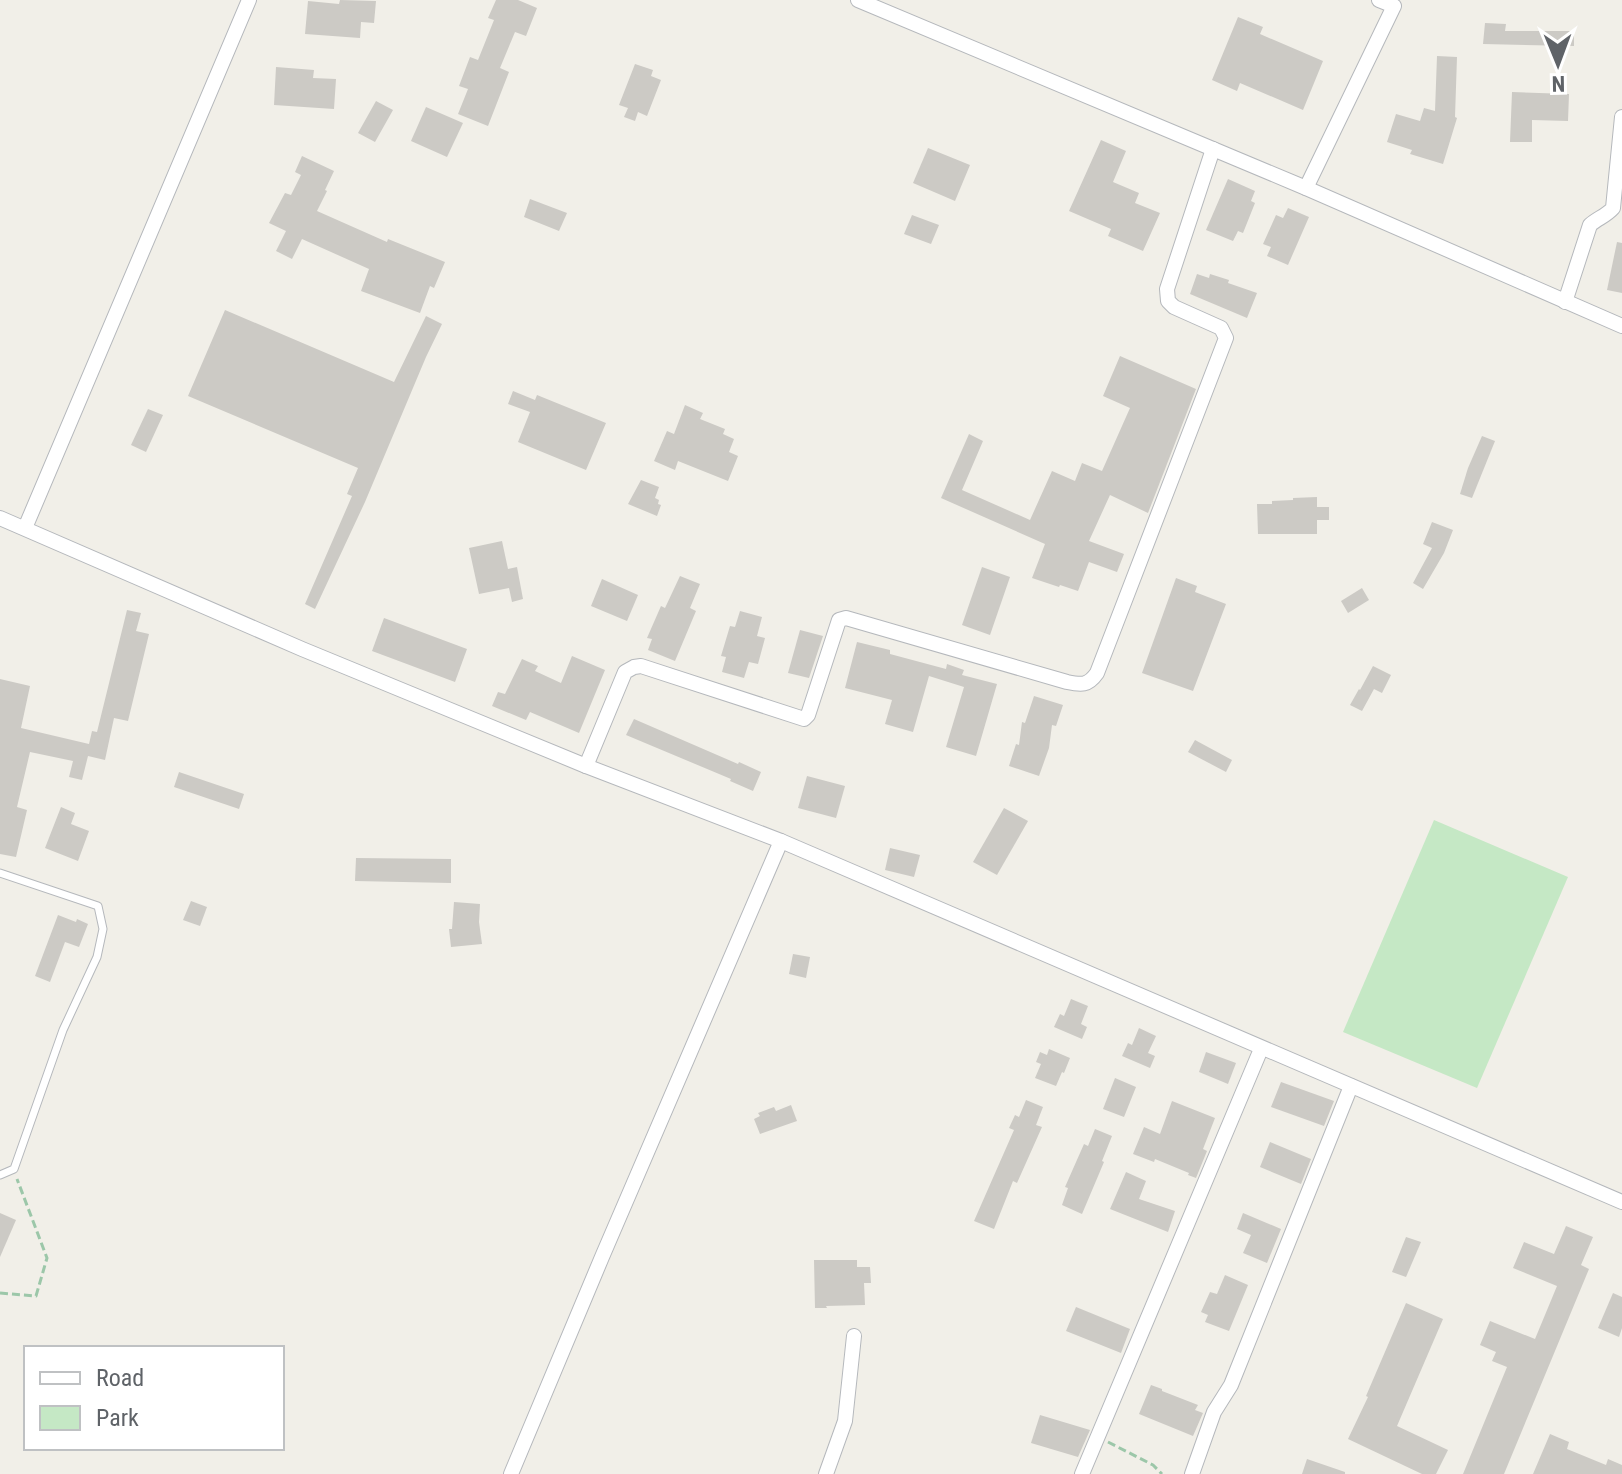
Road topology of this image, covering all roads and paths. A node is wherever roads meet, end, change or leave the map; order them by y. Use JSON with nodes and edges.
{"nodes":[{"id":1,"x":249,"y":0,"type":"edge"},
{"id":2,"x":858,"y":0,"type":"edge"},
{"id":3,"x":1379,"y":0,"type":"edge"},
{"id":4,"x":1395,"y":3,"type":"edge"},
{"id":5,"x":1622,"y":117,"type":"edge"},
{"id":6,"x":1213,"y":149,"type":"junction"},
{"id":7,"x":1306,"y":188,"type":"junction"},
{"id":8,"x":1565,"y":302,"type":"junction"},
{"id":9,"x":1622,"y":326,"type":"edge"},
{"id":10,"x":0,"y":518,"type":"edge"},
{"id":11,"x":25,"y":528,"type":"junction"},
{"id":12,"x":586,"y":766,"type":"junction"},
{"id":13,"x":781,"y":841,"type":"junction"},
{"id":14,"x":0,"y":873,"type":"edge"},
{"id":15,"x":1261,"y":1049,"type":"junction"},
{"id":16,"x":1351,"y":1086,"type":"junction"},
{"id":17,"x":14,"y":1169,"type":"junction"},
{"id":18,"x":0,"y":1175,"type":"edge"},
{"id":19,"x":1622,"y":1202,"type":"edge"},
{"id":20,"x":0,"y":1293,"type":"edge"},
{"id":21,"x":854,"y":1336,"type":"dead end"},
{"id":22,"x":1098,"y":1436,"type":"junction"},
{"id":23,"x":511,"y":1474,"type":"edge"},
{"id":24,"x":826,"y":1474,"type":"edge"},
{"id":25,"x":1082,"y":1474,"type":"edge"},
{"id":26,"x":1162,"y":1474,"type":"edge"},
{"id":27,"x":1192,"y":1474,"type":"edge"}],
"edges":[{"from":1,"to":11,"type":"street"},
{"from":2,"to":6,"type":"street"},
{"from":3,"to":4,"type":"street"},
{"from":4,"to":7,"type":"street"},
{"from":5,"to":8,"type":"street"},
{"from":6,"to":7,"type":"street"},
{"from":6,"to":12,"type":"street"},
{"from":7,"to":8,"type":"street"},
{"from":8,"to":9,"type":"street"},
{"from":10,"to":11,"type":"street"},
{"from":11,"to":12,"type":"street"},
{"from":12,"to":13,"type":"street"},
{"from":13,"to":15,"type":"street"},
{"from":13,"to":23,"type":"street"},
{"from":14,"to":17,"type":"lane"},
{"from":15,"to":16,"type":"street"},
{"from":15,"to":22,"type":"street"},
{"from":16,"to":19,"type":"street"},
{"from":16,"to":27,"type":"street"},
{"from":17,"to":18,"type":"lane"},
{"from":17,"to":20,"type":"path"},
{"from":21,"to":24,"type":"street"},
{"from":22,"to":25,"type":"street"},
{"from":22,"to":26,"type":"path"}]}
